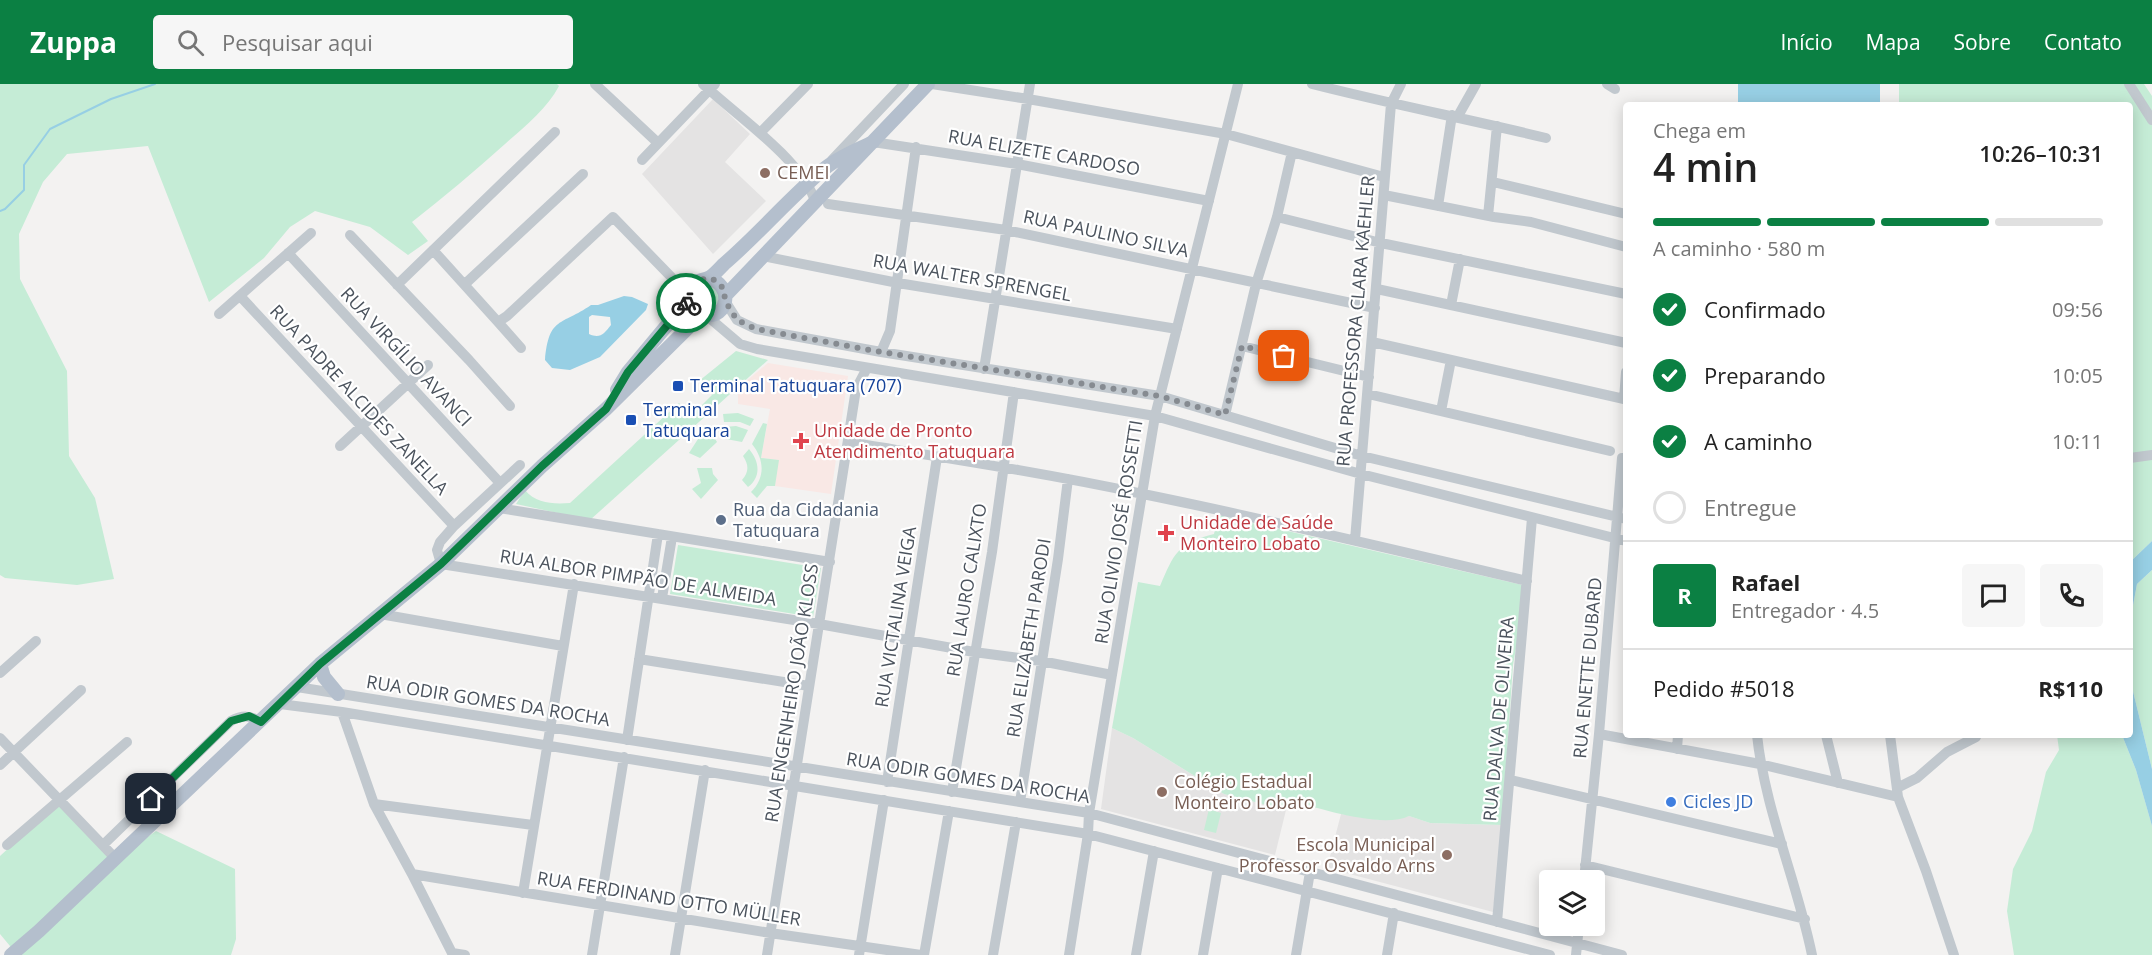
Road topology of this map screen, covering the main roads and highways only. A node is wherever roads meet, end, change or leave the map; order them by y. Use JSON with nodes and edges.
{"nodes":[{"id":1,"x":930,"y":84,"type":"edge"},
{"id":2,"x":873,"y":142,"type":"junction"},
{"id":3,"x":708,"y":278,"type":"junction"},
{"id":4,"x":689,"y":296,"type":"junction"},
{"id":5,"x":725,"y":298,"type":"junction"},
{"id":6,"x":704,"y":315,"type":"junction"},
{"id":7,"x":606,"y":409,"type":"junction"},
{"id":8,"x":320,"y":664,"type":"junction"},
{"id":9,"x":338,"y":694,"type":"road end"},
{"id":10,"x":11,"y":955,"type":"edge"}],
"edges":[{"from":1,"to":2,"type":"main road"},
{"from":2,"to":3,"type":"main road"},
{"from":2,"to":5,"type":"main road"},
{"from":3,"to":4,"type":"main road"},
{"from":3,"to":5,"type":"main road"},
{"from":4,"to":6,"type":"main road"},
{"from":4,"to":7,"type":"main road"},
{"from":5,"to":6,"type":"main road"},
{"from":6,"to":7,"type":"main road"},
{"from":7,"to":8,"type":"main road"},
{"from":8,"to":9,"type":"main road"},
{"from":8,"to":10,"type":"main road"}]}
